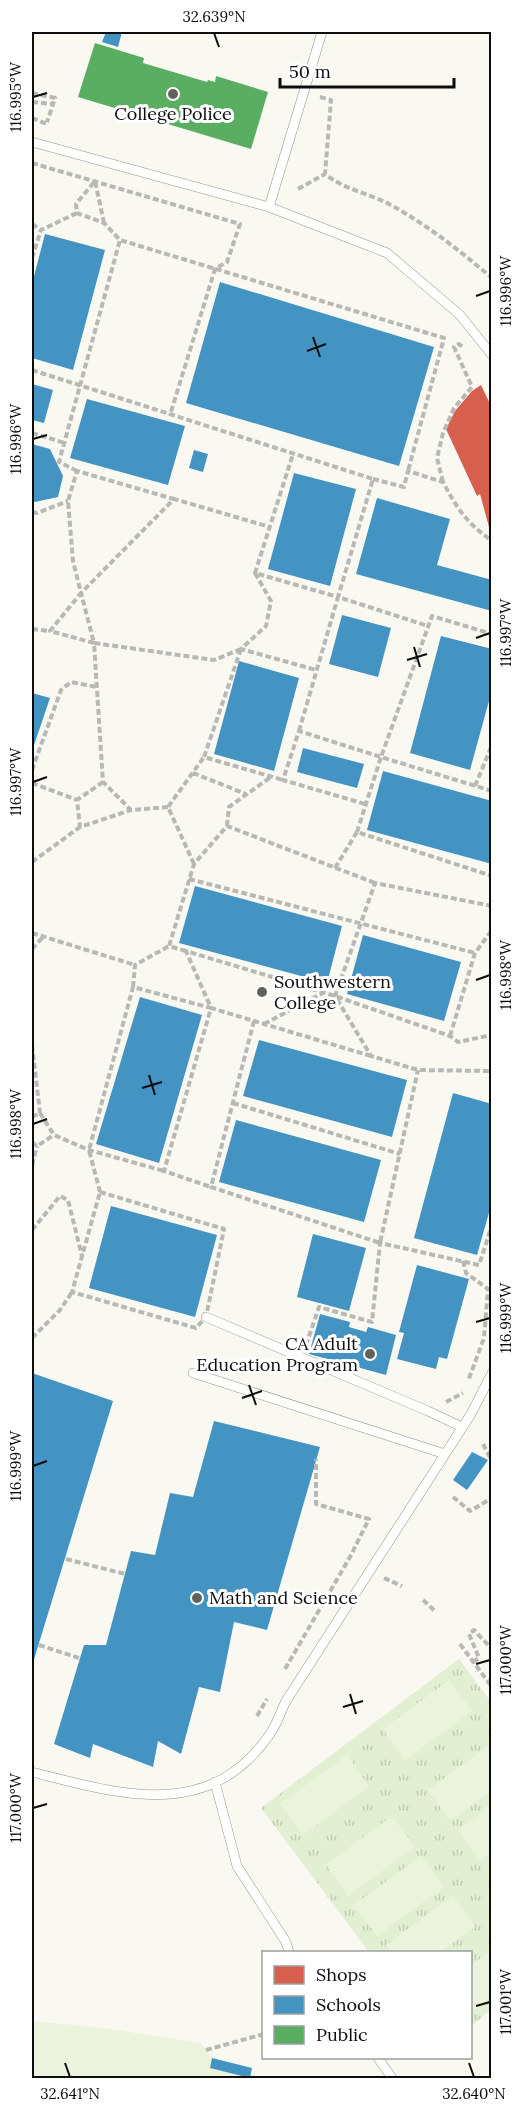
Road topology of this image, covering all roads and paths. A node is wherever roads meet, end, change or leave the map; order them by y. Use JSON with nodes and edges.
{"nodes":[{"id":1,"x":322,"y":32,"type":"edge"},
{"id":2,"x":32,"y":93,"type":"edge"},
{"id":3,"x":320,"y":97,"type":"dead end"},
{"id":4,"x":32,"y":102,"type":"edge"},
{"id":5,"x":53,"y":104,"type":"junction"},
{"id":6,"x":32,"y":118,"type":"edge"},
{"id":7,"x":47,"y":122,"type":"junction"},
{"id":8,"x":45,"y":133,"type":"dead end"},
{"id":9,"x":32,"y":142,"type":"edge"},
{"id":10,"x":32,"y":163,"type":"edge"},
{"id":11,"x":325,"y":174,"type":"junction"},
{"id":12,"x":95,"y":181,"type":"junction"},
{"id":13,"x":298,"y":189,"type":"dead end"},
{"id":14,"x":269,"y":207,"type":"junction"},
{"id":15,"x":77,"y":213,"type":"junction"},
{"id":16,"x":104,"y":223,"type":"junction"},
{"id":17,"x":32,"y":224,"type":"edge"},
{"id":18,"x":41,"y":230,"type":"junction"},
{"id":19,"x":120,"y":240,"type":"junction"},
{"id":20,"x":32,"y":258,"type":"edge"},
{"id":21,"x":215,"y":269,"type":"junction"},
{"id":22,"x":492,"y":278,"type":"edge"},
{"id":23,"x":466,"y":350,"type":"dead end"},
{"id":24,"x":492,"y":355,"type":"edge"},
{"id":25,"x":32,"y":370,"type":"edge"},
{"id":26,"x":79,"y":386,"type":"junction"},
{"id":27,"x":170,"y":415,"type":"junction"},
{"id":28,"x":32,"y":433,"type":"edge"},
{"id":29,"x":65,"y":443,"type":"junction"},
{"id":30,"x":293,"y":454,"type":"junction"},
{"id":31,"x":77,"y":471,"type":"junction"},
{"id":32,"x":408,"y":471,"type":"junction"},
{"id":33,"x":373,"y":479,"type":"junction"},
{"id":34,"x":443,"y":482,"type":"junction"},
{"id":35,"x":174,"y":499,"type":"junction"},
{"id":36,"x":68,"y":501,"type":"junction"},
{"id":37,"x":32,"y":512,"type":"edge"},
{"id":38,"x":270,"y":526,"type":"junction"},
{"id":39,"x":492,"y":541,"type":"edge"},
{"id":40,"x":255,"y":573,"type":"junction"},
{"id":41,"x":81,"y":593,"type":"junction"},
{"id":42,"x":338,"y":597,"type":"junction"},
{"id":43,"x":428,"y":626,"type":"junction"},
{"id":44,"x":32,"y":629,"type":"edge"},
{"id":45,"x":50,"y":631,"type":"junction"},
{"id":46,"x":492,"y":634,"type":"edge"},
{"id":47,"x":94,"y":643,"type":"junction"},
{"id":48,"x":241,"y":649,"type":"junction"},
{"id":49,"x":316,"y":670,"type":"junction"},
{"id":50,"x":97,"y":687,"type":"junction"},
{"id":51,"x":299,"y":731,"type":"junction"},
{"id":52,"x":492,"y":745,"type":"edge"},
{"id":53,"x":204,"y":757,"type":"junction"},
{"id":54,"x":381,"y":757,"type":"junction"},
{"id":55,"x":32,"y":770,"type":"edge"},
{"id":56,"x":193,"y":773,"type":"junction"},
{"id":57,"x":271,"y":776,"type":"junction"},
{"id":58,"x":284,"y":780,"type":"junction"},
{"id":59,"x":103,"y":782,"type":"junction"},
{"id":60,"x":32,"y":783,"type":"edge"},
{"id":61,"x":475,"y":786,"type":"junction"},
{"id":62,"x":492,"y":791,"type":"edge"},
{"id":63,"x":247,"y":794,"type":"junction"},
{"id":64,"x":77,"y":801,"type":"junction"},
{"id":65,"x":365,"y":804,"type":"junction"},
{"id":66,"x":168,"y":807,"type":"junction"},
{"id":67,"x":131,"y":810,"type":"junction"},
{"id":68,"x":227,"y":826,"type":"junction"},
{"id":69,"x":81,"y":827,"type":"junction"},
{"id":70,"x":357,"y":832,"type":"junction"},
{"id":71,"x":32,"y":862,"type":"edge"},
{"id":72,"x":194,"y":864,"type":"junction"},
{"id":73,"x":335,"y":868,"type":"junction"},
{"id":74,"x":492,"y":876,"type":"edge"},
{"id":75,"x":189,"y":879,"type":"junction"},
{"id":76,"x":375,"y":883,"type":"junction"},
{"id":77,"x":492,"y":906,"type":"edge"},
{"id":78,"x":361,"y":923,"type":"junction"},
{"id":79,"x":492,"y":930,"type":"edge"},
{"id":80,"x":32,"y":933,"type":"edge"},
{"id":81,"x":43,"y":937,"type":"junction"},
{"id":82,"x":169,"y":946,"type":"junction"},
{"id":83,"x":32,"y":949,"type":"edge"},
{"id":84,"x":186,"y":951,"type":"junction"},
{"id":85,"x":475,"y":953,"type":"junction"},
{"id":86,"x":135,"y":965,"type":"junction"},
{"id":87,"x":133,"y":987,"type":"junction"},
{"id":88,"x":323,"y":993,"type":"junction"},
{"id":89,"x":335,"y":996,"type":"junction"},
{"id":90,"x":211,"y":1008,"type":"junction"},
{"id":91,"x":254,"y":1021,"type":"junction"},
{"id":92,"x":263,"y":1024,"type":"junction"},
{"id":93,"x":492,"y":1035,"type":"edge"},
{"id":94,"x":450,"y":1036,"type":"junction"},
{"id":95,"x":32,"y":1045,"type":"edge"},
{"id":96,"x":371,"y":1056,"type":"junction"},
{"id":97,"x":418,"y":1070,"type":"junction"},
{"id":98,"x":492,"y":1071,"type":"edge"},
{"id":99,"x":232,"y":1103,"type":"junction"},
{"id":100,"x":40,"y":1113,"type":"junction"},
{"id":101,"x":32,"y":1117,"type":"edge"},
{"id":102,"x":54,"y":1135,"type":"junction"},
{"id":103,"x":32,"y":1142,"type":"edge"},
{"id":104,"x":37,"y":1146,"type":"junction"},
{"id":105,"x":89,"y":1150,"type":"junction"},
{"id":106,"x":400,"y":1154,"type":"junction"},
{"id":107,"x":32,"y":1165,"type":"edge"},
{"id":108,"x":164,"y":1171,"type":"junction"},
{"id":109,"x":211,"y":1187,"type":"junction"},
{"id":110,"x":100,"y":1192,"type":"junction"},
{"id":111,"x":492,"y":1225,"type":"edge"},
{"id":112,"x":32,"y":1230,"type":"edge"},
{"id":113,"x":380,"y":1243,"type":"junction"},
{"id":114,"x":82,"y":1257,"type":"junction"},
{"id":115,"x":463,"y":1261,"type":"junction"},
{"id":116,"x":72,"y":1292,"type":"junction"},
{"id":117,"x":206,"y":1317,"type":"junction"},
{"id":118,"x":32,"y":1338,"type":"edge"},
{"id":119,"x":302,"y":1359,"type":"junction"},
{"id":120,"x":193,"y":1373,"type":"dead end"},
{"id":121,"x":492,"y":1374,"type":"edge"},
{"id":122,"x":467,"y":1382,"type":"dead end"},
{"id":123,"x":463,"y":1393,"type":"dead end"},
{"id":124,"x":428,"y":1411,"type":"junction"},
{"id":125,"x":462,"y":1427,"type":"junction"},
{"id":126,"x":483,"y":1444,"type":"dead end"},
{"id":127,"x":446,"y":1454,"type":"junction"},
{"id":128,"x":316,"y":1460,"type":"dead end"},
{"id":129,"x":492,"y":1461,"type":"edge"},
{"id":130,"x":453,"y":1497,"type":"dead end"},
{"id":131,"x":492,"y":1498,"type":"edge"},
{"id":132,"x":66,"y":1559,"type":"dead end"},
{"id":133,"x":125,"y":1574,"type":"dead end"},
{"id":134,"x":383,"y":1577,"type":"dead end"},
{"id":135,"x":402,"y":1586,"type":"dead end"},
{"id":136,"x":423,"y":1600,"type":"dead end"},
{"id":137,"x":436,"y":1612,"type":"dead end"},
{"id":138,"x":459,"y":1644,"type":"dead end"},
{"id":139,"x":39,"y":1645,"type":"dead end"},
{"id":140,"x":492,"y":1649,"type":"edge"},
{"id":141,"x":79,"y":1658,"type":"dead end"},
{"id":142,"x":473,"y":1662,"type":"junction"},
{"id":143,"x":281,"y":1676,"type":"dead end"},
{"id":144,"x":492,"y":1687,"type":"edge"},
{"id":145,"x":270,"y":1695,"type":"dead end"},
{"id":146,"x":257,"y":1716,"type":"dead end"},
{"id":147,"x":32,"y":1772,"type":"edge"},
{"id":148,"x":215,"y":1782,"type":"junction"},
{"id":149,"x":288,"y":1951,"type":"edge"},
{"id":150,"x":262,"y":2035,"type":"edge"},
{"id":151,"x":206,"y":2050,"type":"dead end"},
{"id":152,"x":379,"y":2059,"type":"edge"},
{"id":153,"x":392,"y":2079,"type":"edge"}],
"edges":[{"from":1,"to":14,"type":"lane"},
{"from":2,"to":5,"type":"path"},
{"from":3,"to":11,"type":"path"},
{"from":4,"to":5,"type":"path"},
{"from":5,"to":7,"type":"path"},
{"from":6,"to":7,"type":"path"},
{"from":7,"to":8,"type":"path"},
{"from":9,"to":14,"type":"lane"},
{"from":10,"to":12,"type":"path"},
{"from":11,"to":13,"type":"path"},
{"from":11,"to":22,"type":"path"},
{"from":12,"to":15,"type":"path"},
{"from":12,"to":16,"type":"path"},
{"from":12,"to":21,"type":"path"},
{"from":14,"to":24,"type":"lane"},
{"from":15,"to":16,"type":"path"},
{"from":15,"to":18,"type":"path"},
{"from":16,"to":19,"type":"path"},
{"from":17,"to":18,"type":"path"},
{"from":18,"to":20,"type":"path"},
{"from":19,"to":21,"type":"path"},
{"from":19,"to":26,"type":"path"},
{"from":21,"to":27,"type":"path"},
{"from":21,"to":32,"type":"path"},
{"from":23,"to":34,"type":"path"},
{"from":25,"to":26,"type":"path"},
{"from":26,"to":27,"type":"path"},
{"from":26,"to":29,"type":"path"},
{"from":27,"to":30,"type":"path"},
{"from":28,"to":29,"type":"path"},
{"from":29,"to":31,"type":"path"},
{"from":30,"to":33,"type":"path"},
{"from":30,"to":38,"type":"path"},
{"from":31,"to":35,"type":"path"},
{"from":31,"to":36,"type":"path"},
{"from":32,"to":33,"type":"path"},
{"from":32,"to":34,"type":"path"},
{"from":33,"to":42,"type":"path"},
{"from":34,"to":39,"type":"path"},
{"from":35,"to":38,"type":"path"},
{"from":35,"to":41,"type":"path"},
{"from":36,"to":37,"type":"path"},
{"from":36,"to":41,"type":"path"},
{"from":38,"to":40,"type":"path"},
{"from":40,"to":42,"type":"path"},
{"from":40,"to":48,"type":"path"},
{"from":41,"to":45,"type":"path"},
{"from":41,"to":47,"type":"path"},
{"from":42,"to":43,"type":"path"},
{"from":42,"to":49,"type":"path"},
{"from":43,"to":46,"type":"path"},
{"from":43,"to":54,"type":"path"},
{"from":44,"to":45,"type":"path"},
{"from":45,"to":47,"type":"path"},
{"from":47,"to":48,"type":"path"},
{"from":47,"to":50,"type":"path"},
{"from":48,"to":49,"type":"path"},
{"from":48,"to":53,"type":"path"},
{"from":49,"to":51,"type":"path"},
{"from":50,"to":55,"type":"path"},
{"from":50,"to":59,"type":"path"},
{"from":51,"to":54,"type":"path"},
{"from":51,"to":58,"type":"path"},
{"from":52,"to":61,"type":"path"},
{"from":53,"to":56,"type":"path"},
{"from":53,"to":57,"type":"path"},
{"from":54,"to":61,"type":"path"},
{"from":54,"to":65,"type":"path"},
{"from":56,"to":63,"type":"path"},
{"from":56,"to":66,"type":"path"},
{"from":57,"to":58,"type":"path"},
{"from":57,"to":63,"type":"path"},
{"from":58,"to":65,"type":"path"},
{"from":59,"to":64,"type":"path"},
{"from":59,"to":67,"type":"path"},
{"from":60,"to":64,"type":"path"},
{"from":61,"to":62,"type":"path"},
{"from":63,"to":68,"type":"path"},
{"from":64,"to":69,"type":"path"},
{"from":65,"to":70,"type":"path"},
{"from":66,"to":67,"type":"path"},
{"from":66,"to":72,"type":"path"},
{"from":67,"to":69,"type":"path"},
{"from":68,"to":72,"type":"path"},
{"from":68,"to":73,"type":"path"},
{"from":69,"to":71,"type":"path"},
{"from":70,"to":73,"type":"path"},
{"from":70,"to":74,"type":"path"},
{"from":72,"to":75,"type":"path"},
{"from":73,"to":76,"type":"path"},
{"from":75,"to":78,"type":"path"},
{"from":75,"to":82,"type":"path"},
{"from":76,"to":77,"type":"path"},
{"from":76,"to":78,"type":"path"},
{"from":78,"to":85,"type":"path"},
{"from":78,"to":89,"type":"path"},
{"from":79,"to":85,"type":"path"},
{"from":80,"to":81,"type":"path"},
{"from":81,"to":83,"type":"path"},
{"from":81,"to":86,"type":"path"},
{"from":82,"to":84,"type":"path"},
{"from":82,"to":86,"type":"path"},
{"from":84,"to":88,"type":"path"},
{"from":84,"to":90,"type":"path"},
{"from":85,"to":94,"type":"path"},
{"from":86,"to":87,"type":"path"},
{"from":87,"to":90,"type":"path"},
{"from":87,"to":105,"type":"path"},
{"from":88,"to":89,"type":"path"},
{"from":88,"to":92,"type":"path"},
{"from":89,"to":94,"type":"path"},
{"from":89,"to":96,"type":"path"},
{"from":90,"to":91,"type":"path"},
{"from":90,"to":108,"type":"path"},
{"from":91,"to":92,"type":"path"},
{"from":91,"to":99,"type":"path"},
{"from":92,"to":96,"type":"path"},
{"from":93,"to":94,"type":"path"},
{"from":95,"to":100,"type":"path"},
{"from":96,"to":97,"type":"path"},
{"from":97,"to":98,"type":"path"},
{"from":97,"to":106,"type":"path"},
{"from":99,"to":106,"type":"path"},
{"from":99,"to":109,"type":"path"},
{"from":100,"to":101,"type":"path"},
{"from":100,"to":102,"type":"path"},
{"from":102,"to":104,"type":"path"},
{"from":102,"to":105,"type":"path"},
{"from":103,"to":104,"type":"path"},
{"from":104,"to":107,"type":"path"},
{"from":105,"to":108,"type":"path"},
{"from":105,"to":110,"type":"path"},
{"from":106,"to":113,"type":"path"},
{"from":108,"to":109,"type":"path"},
{"from":109,"to":113,"type":"path"},
{"from":110,"to":114,"type":"path"},
{"from":110,"to":117,"type":"path"},
{"from":111,"to":115,"type":"path"},
{"from":112,"to":114,"type":"path"},
{"from":113,"to":115,"type":"path"},
{"from":113,"to":119,"type":"path"},
{"from":114,"to":116,"type":"path"},
{"from":115,"to":122,"type":"path"},
{"from":116,"to":117,"type":"path"},
{"from":116,"to":118,"type":"path"},
{"from":117,"to":119,"type":"lane"},
{"from":119,"to":124,"type":"lane"},
{"from":120,"to":127,"type":"lane"},
{"from":121,"to":125,"type":"lane"},
{"from":123,"to":124,"type":"path"},
{"from":124,"to":125,"type":"lane"},
{"from":125,"to":127,"type":"lane"},
{"from":126,"to":129,"type":"path"},
{"from":127,"to":148,"type":"lane"},
{"from":128,"to":143,"type":"path"},
{"from":130,"to":131,"type":"path"},
{"from":132,"to":133,"type":"path"},
{"from":134,"to":135,"type":"path"},
{"from":136,"to":137,"type":"path"},
{"from":138,"to":142,"type":"path"},
{"from":139,"to":141,"type":"path"},
{"from":140,"to":142,"type":"path"},
{"from":142,"to":144,"type":"path"},
{"from":145,"to":146,"type":"path"},
{"from":147,"to":148,"type":"lane"},
{"from":148,"to":149,"type":"lane"},
{"from":150,"to":151,"type":"path"},
{"from":152,"to":153,"type":"lane"}]}
